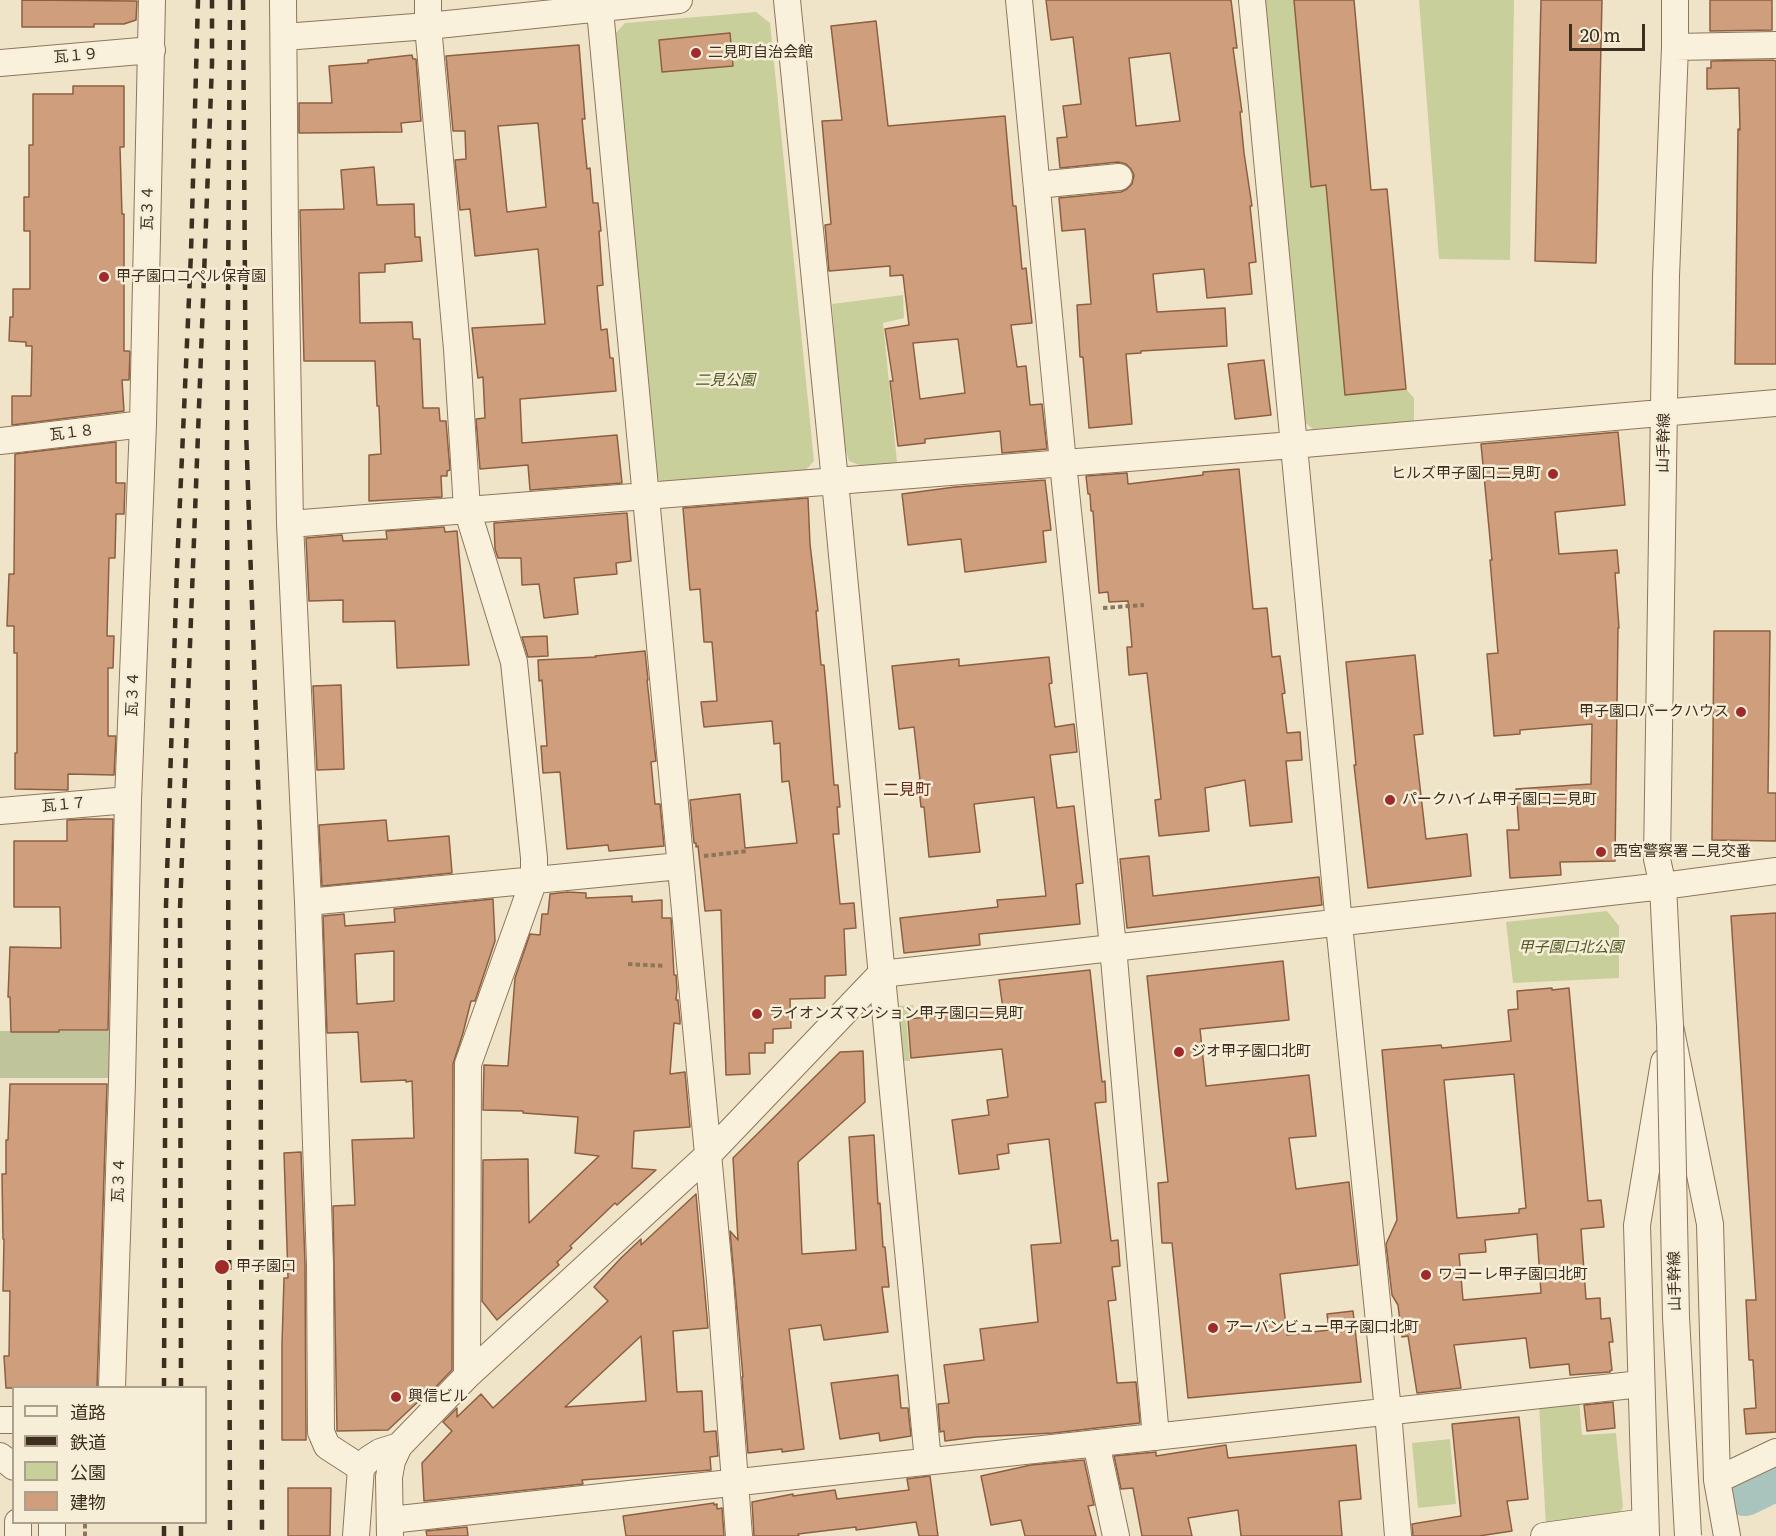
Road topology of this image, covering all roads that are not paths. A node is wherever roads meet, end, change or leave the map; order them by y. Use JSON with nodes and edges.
{"nodes":[{"id":1,"x":152,"y":0,"type":"edge"},
{"id":2,"x":284,"y":0,"type":"edge"},
{"id":3,"x":428,"y":0,"type":"edge"},
{"id":4,"x":679,"y":0,"type":"edge"},
{"id":5,"x":787,"y":0,"type":"edge"},
{"id":6,"x":1019,"y":0,"type":"edge"},
{"id":7,"x":1252,"y":0,"type":"edge"},
{"id":8,"x":1675,"y":0,"type":"edge"},
{"id":9,"x":600,"y":4,"type":"edge"},
{"id":10,"x":428,"y":26,"type":"junction"},
{"id":11,"x":284,"y":38,"type":"junction"},
{"id":12,"x":1776,"y":45,"type":"edge"},
{"id":13,"x":1675,"y":47,"type":"junction"},
{"id":14,"x":152,"y":50,"type":"junction"},
{"id":15,"x":0,"y":63,"type":"edge"},
{"id":16,"x":1119,"y":177,"type":"dead end"},
{"id":17,"x":1037,"y":185,"type":"junction"},
{"id":18,"x":1776,"y":403,"type":"edge"},
{"id":19,"x":1664,"y":413,"type":"junction"},
{"id":20,"x":144,"y":424,"type":"junction"},
{"id":21,"x":0,"y":441,"type":"edge"},
{"id":22,"x":1293,"y":445,"type":"junction"},
{"id":23,"x":1064,"y":463,"type":"junction"},
{"id":24,"x":834,"y":481,"type":"junction"},
{"id":25,"x":645,"y":495,"type":"junction"},
{"id":26,"x":467,"y":509,"type":"junction"},
{"id":27,"x":290,"y":524,"type":"junction"},
{"id":28,"x":128,"y":800,"type":"junction"},
{"id":29,"x":0,"y":811,"type":"edge"},
{"id":30,"x":679,"y":862,"type":"junction"},
{"id":31,"x":1776,"y":871,"type":"edge"},
{"id":32,"x":534,"y":880,"type":"junction"},
{"id":33,"x":1663,"y":886,"type":"junction"},
{"id":34,"x":308,"y":902,"type":"junction"},
{"id":35,"x":1339,"y":924,"type":"junction"},
{"id":36,"x":1113,"y":947,"type":"junction"},
{"id":37,"x":881,"y":974,"type":"junction"},
{"id":38,"x":1670,"y":1026,"type":"junction"},
{"id":39,"x":707,"y":1156,"type":"junction"},
{"id":40,"x":467,"y":1376,"type":"junction"},
{"id":41,"x":1641,"y":1384,"type":"junction"},
{"id":42,"x":112,"y":1386,"type":"edge"},
{"id":43,"x":1388,"y":1411,"type":"junction"},
{"id":44,"x":1156,"y":1437,"type":"junction"},
{"id":45,"x":1096,"y":1443,"type":"junction"},
{"id":46,"x":1776,"y":1452,"type":"edge"},
{"id":47,"x":380,"y":1455,"type":"junction"},
{"id":48,"x":0,"y":1456,"type":"edge"},
{"id":49,"x":928,"y":1461,"type":"junction"},
{"id":50,"x":12,"y":1465,"type":"edge"},
{"id":51,"x":1717,"y":1480,"type":"junction"},
{"id":52,"x":736,"y":1482,"type":"junction"},
{"id":53,"x":1646,"y":1529,"type":"edge"},
{"id":54,"x":390,"y":1531,"type":"edge"},
{"id":55,"x":356,"y":1536,"type":"edge"},
{"id":56,"x":739,"y":1536,"type":"edge"},
{"id":57,"x":1116,"y":1536,"type":"edge"},
{"id":58,"x":1398,"y":1536,"type":"edge"},
{"id":59,"x":1544,"y":1536,"type":"edge"},
{"id":60,"x":1688,"y":1536,"type":"edge"},
{"id":61,"x":1727,"y":1536,"type":"edge"}],
"edges":[{"from":1,"to":14,"type":"street","name":"瓦３４"},
{"from":2,"to":11,"type":"street"},
{"from":3,"to":10,"type":"street"},
{"from":4,"to":9,"type":"street"},
{"from":5,"to":24,"type":"street"},
{"from":6,"to":17,"type":"street"},
{"from":7,"to":22,"type":"street"},
{"from":8,"to":13,"type":"street","name":"山手幹線"},
{"from":9,"to":10,"type":"street"},
{"from":9,"to":25,"type":"street"},
{"from":10,"to":11,"type":"street"},
{"from":10,"to":26,"type":"street"},
{"from":11,"to":27,"type":"street"},
{"from":12,"to":13,"type":"street"},
{"from":13,"to":19,"type":"street","name":"山手幹線"},
{"from":14,"to":15,"type":"street","name":"瓦１９"},
{"from":14,"to":20,"type":"street","name":"瓦３４"},
{"from":16,"to":17,"type":"street"},
{"from":17,"to":23,"type":"street"},
{"from":18,"to":19,"type":"street"},
{"from":19,"to":22,"type":"street"},
{"from":19,"to":33,"type":"street","name":"山手幹線"},
{"from":20,"to":21,"type":"street","name":"瓦１８"},
{"from":20,"to":28,"type":"street","name":"瓦３４"},
{"from":22,"to":23,"type":"street"},
{"from":22,"to":35,"type":"street"},
{"from":23,"to":24,"type":"street"},
{"from":23,"to":36,"type":"street"},
{"from":24,"to":25,"type":"street"},
{"from":24,"to":37,"type":"street"},
{"from":25,"to":26,"type":"street"},
{"from":25,"to":30,"type":"street"},
{"from":26,"to":27,"type":"street"},
{"from":26,"to":32,"type":"street"},
{"from":27,"to":34,"type":"street"},
{"from":28,"to":29,"type":"street","name":"瓦１７"},
{"from":28,"to":42,"type":"street","name":"瓦３４"},
{"from":30,"to":32,"type":"street"},
{"from":30,"to":39,"type":"street"},
{"from":31,"to":33,"type":"street"},
{"from":32,"to":34,"type":"street"},
{"from":32,"to":40,"type":"street"},
{"from":33,"to":35,"type":"street"},
{"from":33,"to":38,"type":"street","name":"山手幹線"},
{"from":34,"to":47,"type":"street"},
{"from":35,"to":36,"type":"street"},
{"from":35,"to":43,"type":"street"},
{"from":36,"to":37,"type":"street"},
{"from":36,"to":44,"type":"street"},
{"from":37,"to":39,"type":"street"},
{"from":37,"to":49,"type":"street"},
{"from":38,"to":41,"type":"street"},
{"from":38,"to":51,"type":"street"},
{"from":38,"to":60,"type":"street","name":"山手幹線","bridge":true},
{"from":39,"to":40,"type":"street"},
{"from":39,"to":52,"type":"street"},
{"from":40,"to":47,"type":"street"},
{"from":41,"to":43,"type":"street"},
{"from":41,"to":53,"type":"street"},
{"from":43,"to":44,"type":"street"},
{"from":43,"to":58,"type":"street"},
{"from":44,"to":45,"type":"street"},
{"from":45,"to":49,"type":"street"},
{"from":45,"to":57,"type":"street"},
{"from":46,"to":51,"type":"street"},
{"from":47,"to":54,"type":"street"},
{"from":47,"to":55,"type":"street"},
{"from":48,"to":50,"type":"street"},
{"from":49,"to":52,"type":"street"},
{"from":51,"to":61,"type":"street"},
{"from":52,"to":54,"type":"street"},
{"from":52,"to":56,"type":"street"},
{"from":53,"to":59,"type":"street"}]}
